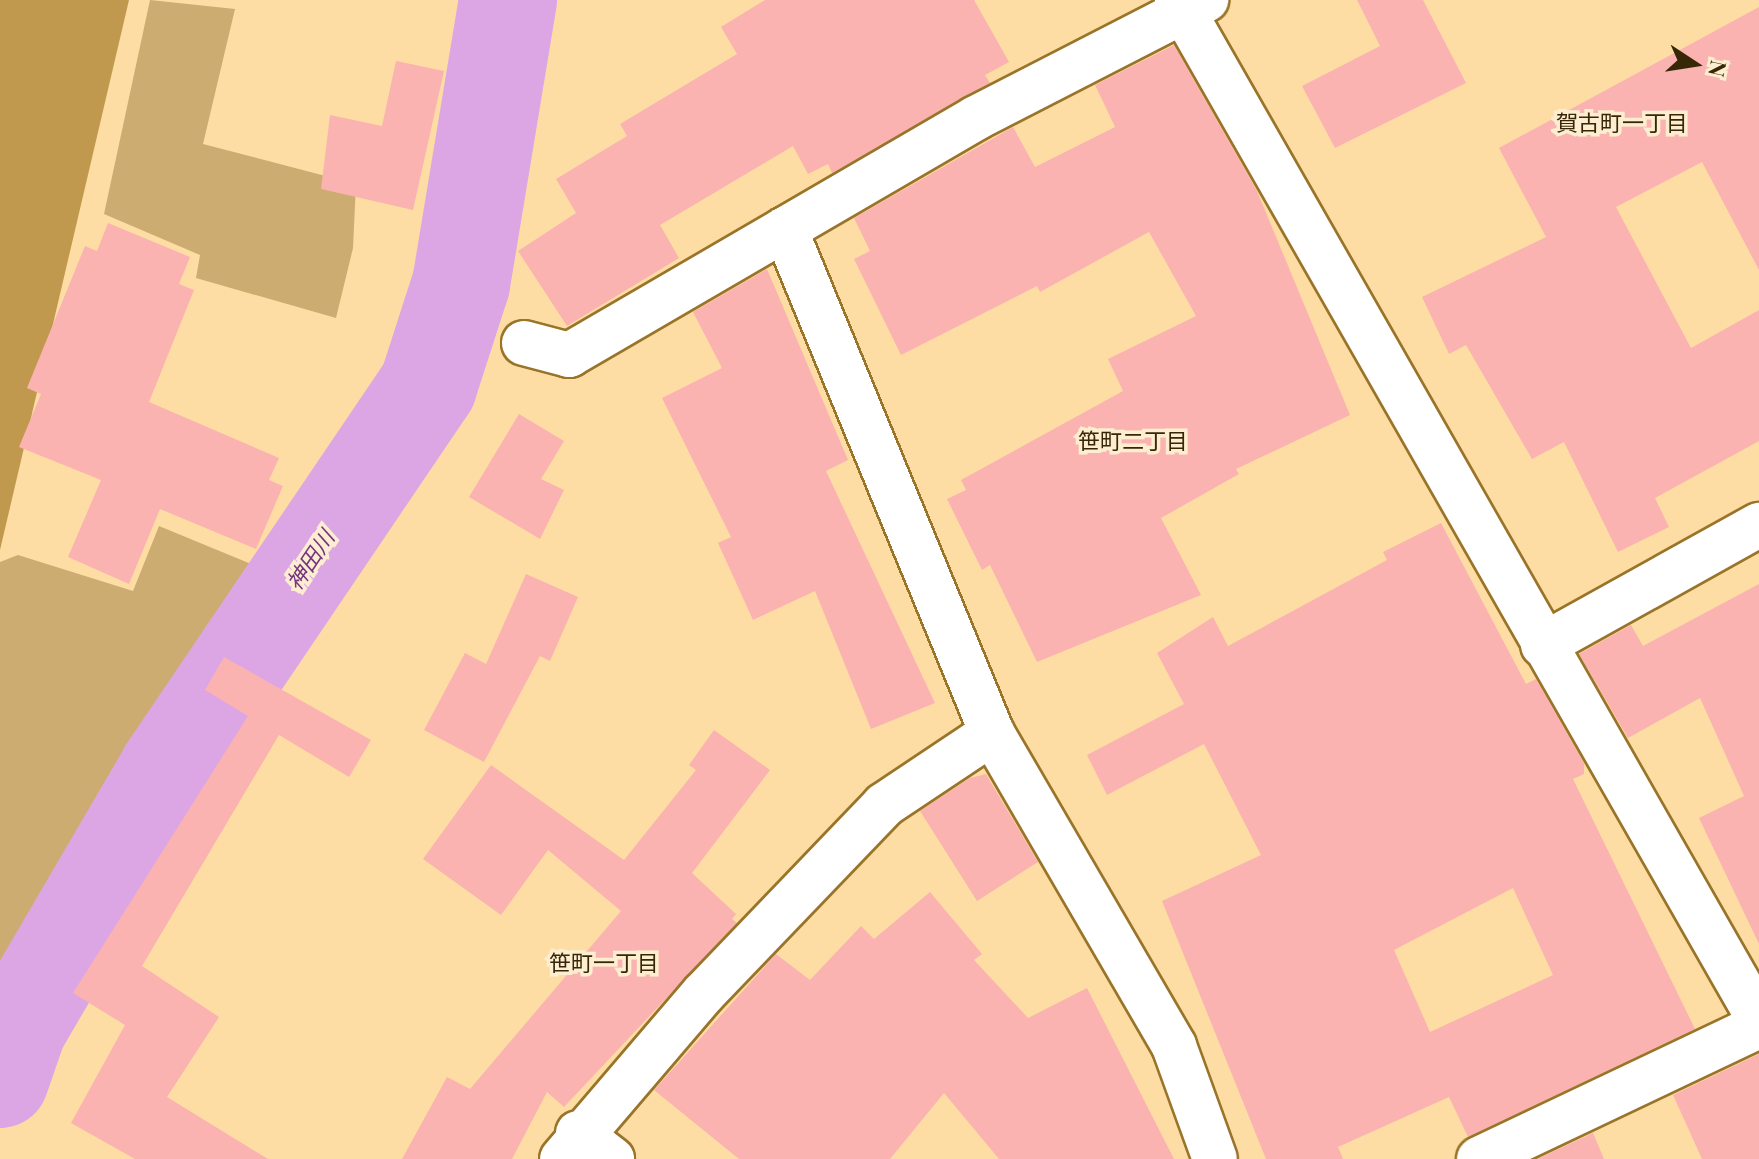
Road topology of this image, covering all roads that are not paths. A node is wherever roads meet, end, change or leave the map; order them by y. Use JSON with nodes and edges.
{"nodes":[{"id":1,"x":1189,"y":4,"type":"edge"},
{"id":2,"x":785,"y":229,"type":"junction"},
{"id":3,"x":524,"y":343,"type":"dead end"},
{"id":4,"x":1759,"y":525,"type":"edge"},
{"id":5,"x":1543,"y":645,"type":"junction"},
{"id":6,"x":992,"y":733,"type":"junction"},
{"id":7,"x":1759,"y":1019,"type":"edge"},
{"id":8,"x":1759,"y":1026,"type":"edge"},
{"id":9,"x":584,"y":1150,"type":"edge"},
{"id":10,"x":1487,"y":1157,"type":"edge"},
{"id":11,"x":1215,"y":1159,"type":"edge"}],
"edges":[{"from":1,"to":2,"type":"street"},
{"from":1,"to":5,"type":"street"},
{"from":2,"to":3,"type":"street"},
{"from":2,"to":6,"type":"street"},
{"from":4,"to":5,"type":"street"},
{"from":5,"to":7,"type":"street"},
{"from":6,"to":9,"type":"street"},
{"from":6,"to":11,"type":"street"},
{"from":8,"to":10,"type":"street"}]}
